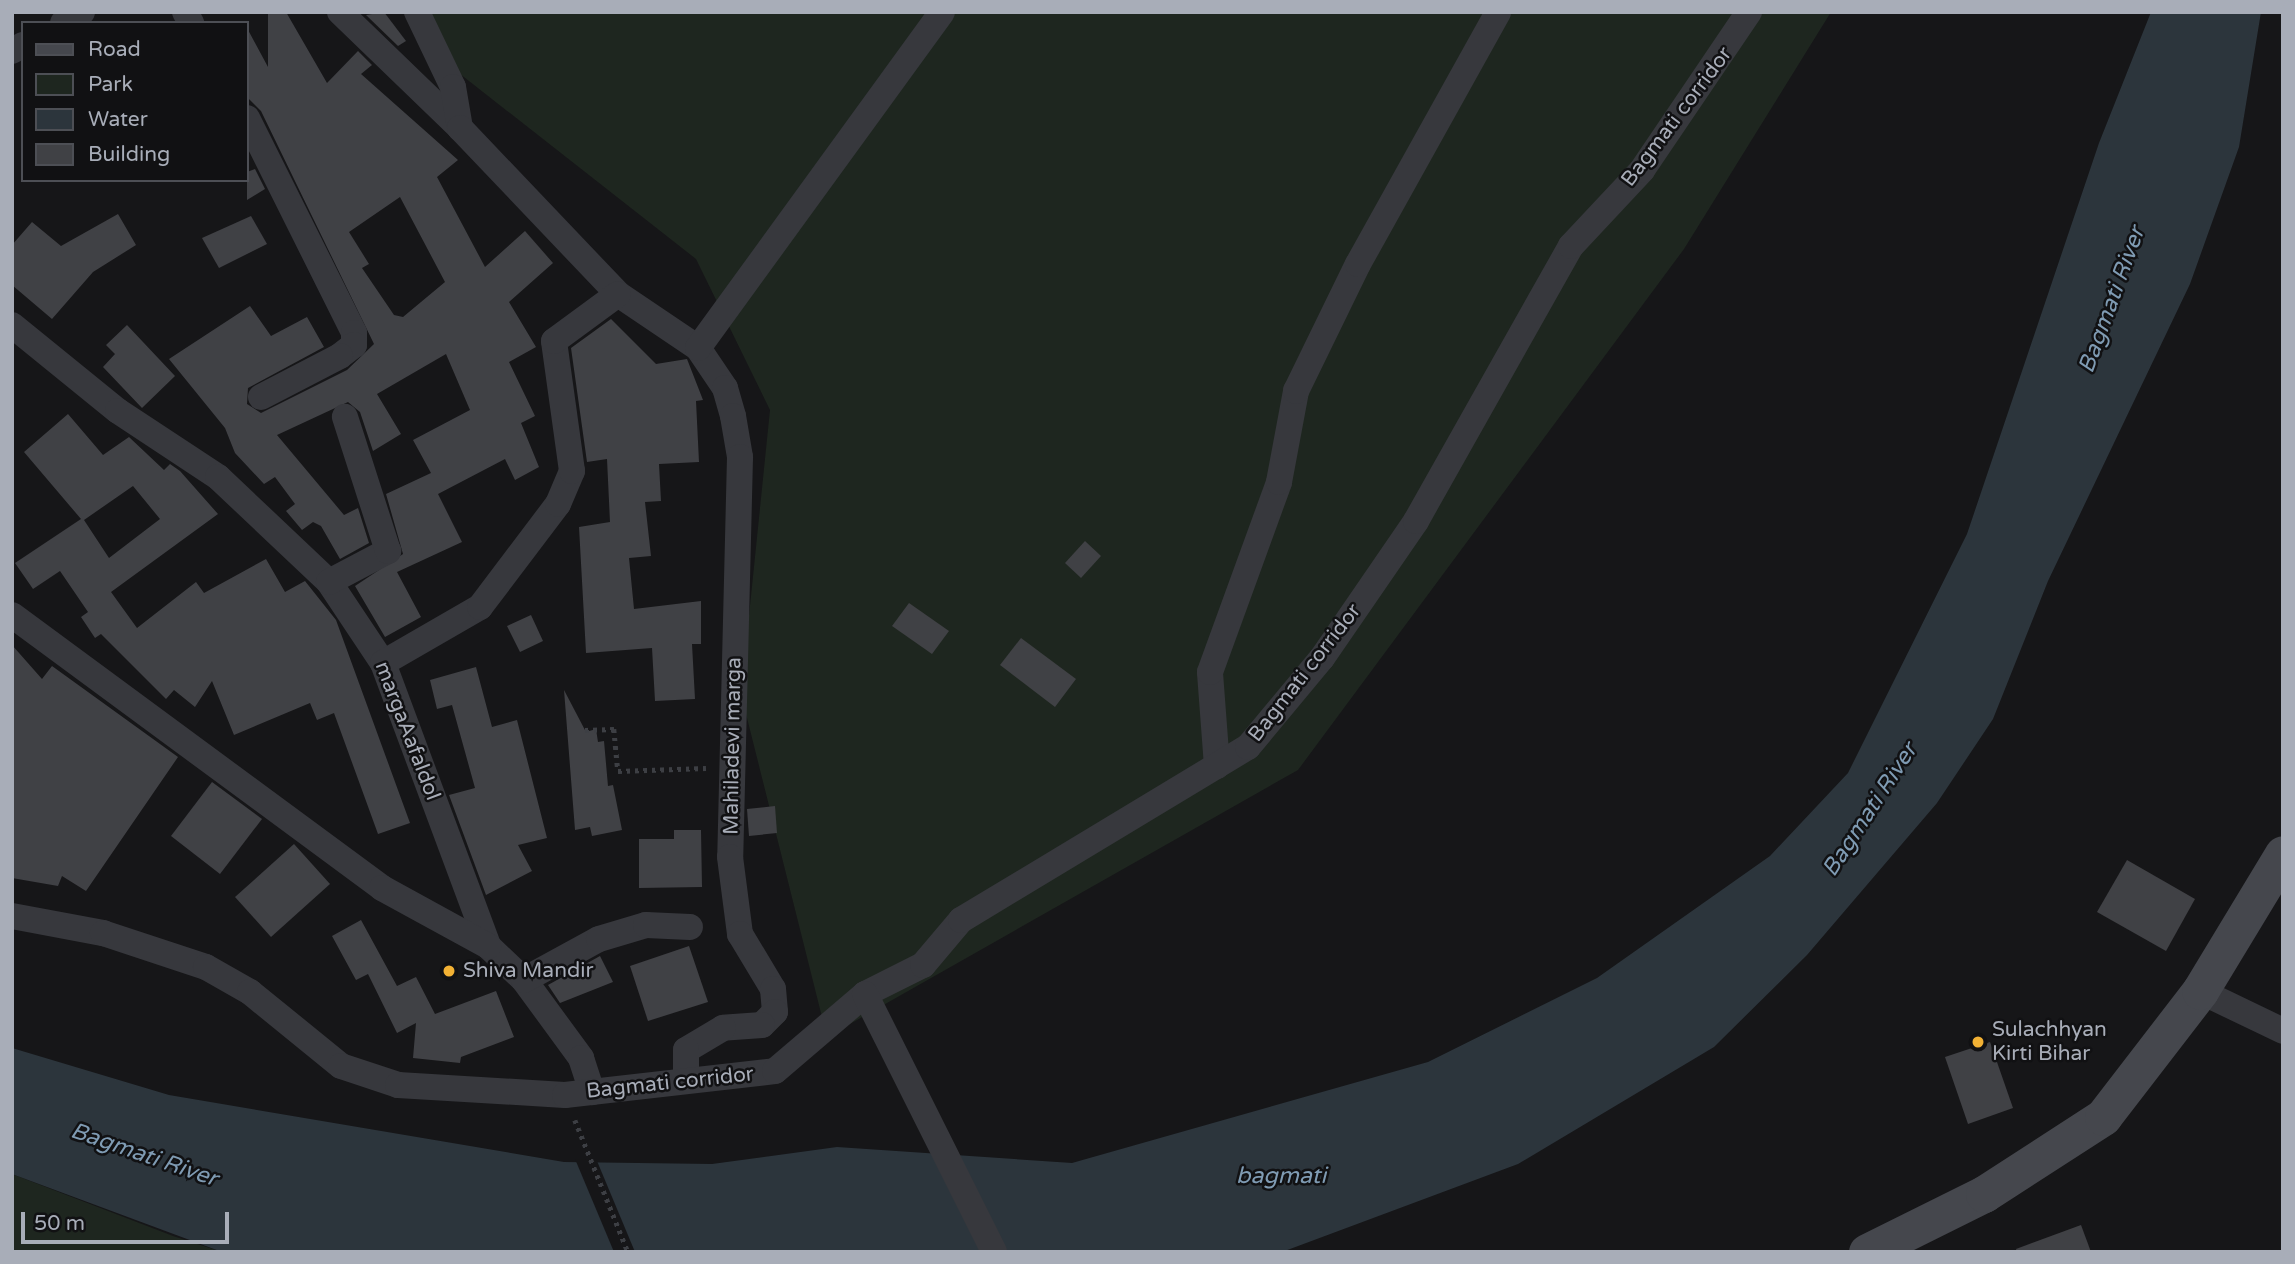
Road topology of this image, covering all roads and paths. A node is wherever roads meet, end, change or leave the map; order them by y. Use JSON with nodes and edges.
{"nodes":[{"id":1,"x":82,"y":12,"type":"edge"},
{"id":2,"x":340,"y":12,"type":"edge"},
{"id":3,"x":417,"y":12,"type":"edge"},
{"id":4,"x":942,"y":12,"type":"edge"},
{"id":5,"x":1498,"y":12,"type":"edge"},
{"id":6,"x":1749,"y":12,"type":"edge"},
{"id":7,"x":66,"y":21,"type":"edge"},
{"id":8,"x":248,"y":120,"type":"edge"},
{"id":9,"x":460,"y":128,"type":"junction"},
{"id":10,"x":618,"y":294,"type":"junction"},
{"id":11,"x":12,"y":325,"type":"edge"},
{"id":12,"x":698,"y":348,"type":"junction"},
{"id":13,"x":261,"y":397,"type":"dead end"},
{"id":14,"x":345,"y":417,"type":"dead end"},
{"id":15,"x":329,"y":582,"type":"junction"},
{"id":16,"x":12,"y":615,"type":"edge"},
{"id":17,"x":383,"y":663,"type":"junction"},
{"id":18,"x":585,"y":730,"type":"dead end"},
{"id":19,"x":1217,"y":765,"type":"junction"},
{"id":20,"x":732,"y":768,"type":"junction"},
{"id":21,"x":2283,"y":854,"type":"edge"},
{"id":22,"x":12,"y":916,"type":"edge"},
{"id":23,"x":690,"y":927,"type":"dead end"},
{"id":24,"x":488,"y":946,"type":"junction"},
{"id":25,"x":524,"y":980,"type":"junction"},
{"id":26,"x":2200,"y":991,"type":"junction"},
{"id":27,"x":865,"y":994,"type":"junction"},
{"id":28,"x":2283,"y":1031,"type":"edge"},
{"id":29,"x":686,"y":1080,"type":"junction"},
{"id":30,"x":592,"y":1092,"type":"junction"},
{"id":31,"x":565,"y":1095,"type":"junction"},
{"id":32,"x":628,"y":1252,"type":"edge"},
{"id":33,"x":994,"y":1252,"type":"edge"},
{"id":34,"x":1867,"y":1252,"type":"edge"}],
"edges":[{"from":1,"to":7,"type":"street"},
{"from":2,"to":9,"type":"street"},
{"from":3,"to":9,"type":"street"},
{"from":4,"to":12,"type":"street"},
{"from":5,"to":19,"type":"street"},
{"from":6,"to":19,"type":"street","name":"Bagmati corridor"},
{"from":8,"to":13,"type":"street"},
{"from":9,"to":10,"type":"street"},
{"from":10,"to":12,"type":"street"},
{"from":10,"to":17,"type":"street"},
{"from":11,"to":15,"type":"street","name":"margaAafaldol"},
{"from":12,"to":20,"type":"street","name":"Mahiladevi marga"},
{"from":14,"to":15,"type":"street"},
{"from":15,"to":17,"type":"street","name":"margaAafaldol"},
{"from":16,"to":24,"type":"street"},
{"from":17,"to":24,"type":"street","name":"margaAafaldol"},
{"from":18,"to":20,"type":"path"},
{"from":19,"to":27,"type":"street","name":"Bagmati corridor"},
{"from":20,"to":29,"type":"street","name":"Mahiladevi marga"},
{"from":21,"to":26,"type":"main road"},
{"from":22,"to":31,"type":"street","name":"Bagmati corridor"},
{"from":23,"to":25,"type":"street"},
{"from":24,"to":25,"type":"street","name":"margaAafaldol"},
{"from":25,"to":30,"type":"street","name":"margaAafaldol"},
{"from":26,"to":28,"type":"street"},
{"from":26,"to":34,"type":"main road"},
{"from":27,"to":29,"type":"street","name":"Bagmati corridor"},
{"from":27,"to":33,"type":"street"},
{"from":29,"to":30,"type":"street","name":"Bagmati corridor"},
{"from":30,"to":31,"type":"street","name":"Bagmati corridor"},
{"from":31,"to":32,"type":"path"}]}
